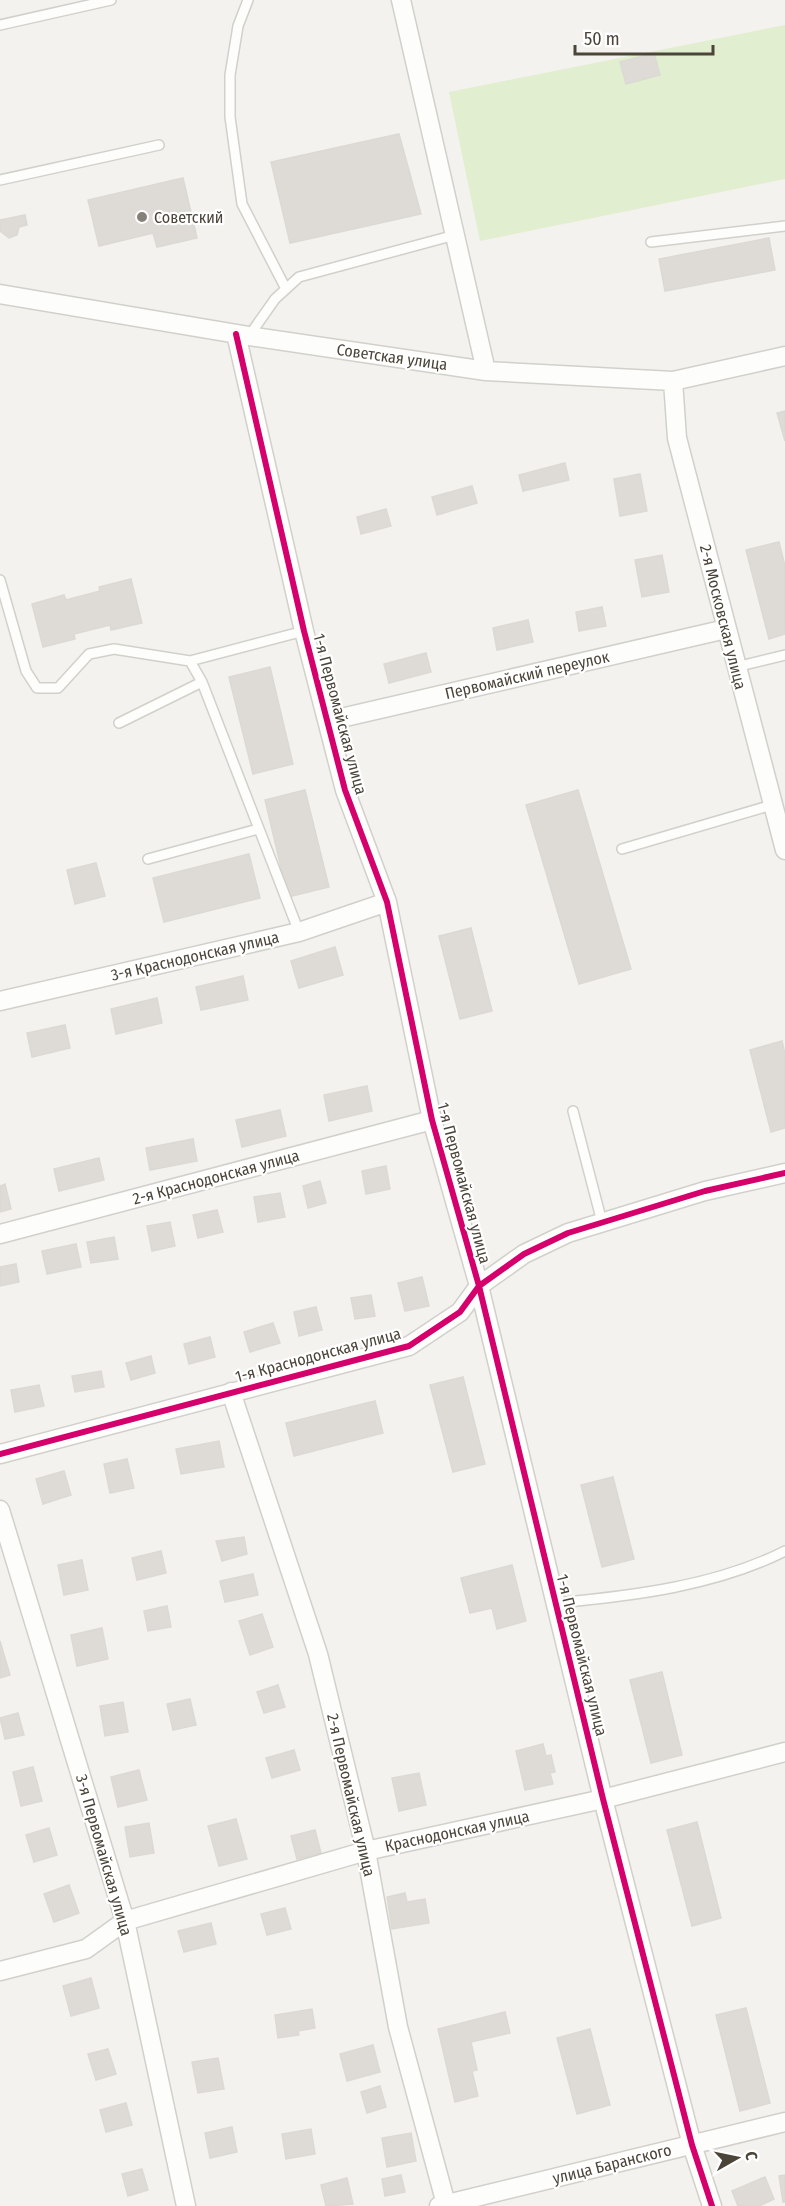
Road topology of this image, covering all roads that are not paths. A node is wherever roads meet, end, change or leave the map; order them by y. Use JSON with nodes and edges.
{"nodes":[{"id":1,"x":111,"y":0,"type":"edge"},
{"id":2,"x":248,"y":0,"type":"edge"},
{"id":3,"x":401,"y":0,"type":"edge"},
{"id":4,"x":0,"y":25,"type":"edge"},
{"id":5,"x":159,"y":145,"type":"dead end"},
{"id":6,"x":0,"y":180,"type":"edge"},
{"id":7,"x":785,"y":226,"type":"edge"},
{"id":8,"x":455,"y":235,"type":"junction"},
{"id":9,"x":651,"y":242,"type":"dead end"},
{"id":10,"x":286,"y":289,"type":"junction"},
{"id":11,"x":0,"y":294,"type":"edge"},
{"id":12,"x":243,"y":335,"type":"junction"},
{"id":13,"x":785,"y":356,"type":"edge"},
{"id":14,"x":486,"y":371,"type":"junction"},
{"id":15,"x":673,"y":381,"type":"junction"},
{"id":16,"x":0,"y":580,"type":"edge"},
{"id":17,"x":726,"y":629,"type":"junction"},
{"id":18,"x":304,"y":631,"type":"junction"},
{"id":19,"x":785,"y":655,"type":"edge"},
{"id":20,"x":190,"y":661,"type":"junction"},
{"id":21,"x":736,"y":667,"type":"junction"},
{"id":22,"x":202,"y":682,"type":"junction"},
{"id":23,"x":328,"y":721,"type":"junction"},
{"id":24,"x":119,"y":723,"type":"dead end"},
{"id":25,"x":772,"y":805,"type":"junction"},
{"id":26,"x":258,"y":829,"type":"junction"},
{"id":27,"x":622,"y":849,"type":"dead end"},
{"id":28,"x":785,"y":850,"type":"edge"},
{"id":29,"x":148,"y":859,"type":"dead end"},
{"id":30,"x":387,"y":902,"type":"junction"},
{"id":31,"x":299,"y":932,"type":"junction"},
{"id":32,"x":0,"y":1001,"type":"edge"},
{"id":33,"x":573,"y":1111,"type":"dead end"},
{"id":34,"x":432,"y":1120,"type":"junction"},
{"id":35,"x":785,"y":1173,"type":"edge"},
{"id":36,"x":602,"y":1222,"type":"junction"},
{"id":37,"x":0,"y":1234,"type":"edge"},
{"id":38,"x":479,"y":1286,"type":"junction"},
{"id":39,"x":231,"y":1392,"type":"junction"},
{"id":40,"x":0,"y":1454,"type":"edge"},
{"id":41,"x":0,"y":1510,"type":"edge"},
{"id":42,"x":785,"y":1551,"type":"edge"},
{"id":43,"x":556,"y":1603,"type":"junction"},
{"id":44,"x":785,"y":1752,"type":"edge"},
{"id":45,"x":603,"y":1799,"type":"junction"},
{"id":46,"x":366,"y":1851,"type":"junction"},
{"id":47,"x":125,"y":1921,"type":"junction"},
{"id":48,"x":0,"y":1971,"type":"edge"},
{"id":49,"x":785,"y":2122,"type":"edge"},
{"id":50,"x":692,"y":2145,"type":"junction"},
{"id":51,"x":443,"y":2205,"type":"edge"},
{"id":52,"x":186,"y":2206,"type":"edge"},
{"id":53,"x":712,"y":2206,"type":"edge"}],
"edges":[{"from":1,"to":4,"type":"lane"},
{"from":2,"to":10,"type":"lane"},
{"from":3,"to":8,"type":"street"},
{"from":5,"to":6,"type":"lane"},
{"from":7,"to":9,"type":"lane"},
{"from":8,"to":10,"type":"lane"},
{"from":8,"to":14,"type":"street"},
{"from":10,"to":12,"type":"lane"},
{"from":11,"to":12,"type":"street","name":"Советская улица"},
{"from":12,"to":14,"type":"street","name":"Советская улица"},
{"from":12,"to":18,"type":"street","name":"1-я Первомайская улица"},
{"from":13,"to":15,"type":"street","name":"Советская улица"},
{"from":14,"to":15,"type":"street","name":"Советская улица"},
{"from":15,"to":17,"type":"street","name":"2-я Московская улица"},
{"from":16,"to":20,"type":"lane"},
{"from":17,"to":21,"type":"street","name":"2-я Московская улица"},
{"from":17,"to":23,"type":"street","name":"Первомайский переулок"},
{"from":18,"to":20,"type":"lane"},
{"from":18,"to":23,"type":"street","name":"1-я Первомайская улица"},
{"from":19,"to":21,"type":"lane"},
{"from":20,"to":22,"type":"lane"},
{"from":21,"to":25,"type":"street","name":"2-я Московская улица"},
{"from":22,"to":24,"type":"lane"},
{"from":22,"to":26,"type":"lane"},
{"from":23,"to":30,"type":"street","name":"1-я Первомайская улица"},
{"from":25,"to":27,"type":"lane"},
{"from":25,"to":28,"type":"street","name":"2-я Московская улица"},
{"from":26,"to":29,"type":"lane"},
{"from":26,"to":31,"type":"lane"},
{"from":30,"to":31,"type":"street","name":"3-я Краснодонская улица"},
{"from":30,"to":34,"type":"street","name":"1-я Первомайская улица"},
{"from":31,"to":32,"type":"street","name":"3-я Краснодонская улица"},
{"from":33,"to":36,"type":"lane"},
{"from":34,"to":37,"type":"street","name":"2-я Краснодонская улица"},
{"from":34,"to":38,"type":"street","name":"1-я Первомайская улица"},
{"from":35,"to":36,"type":"street","name":"1-я Краснодонская улица"},
{"from":36,"to":38,"type":"street","name":"1-я Краснодонская улица"},
{"from":38,"to":39,"type":"street","name":"1-я Краснодонская улица"},
{"from":38,"to":43,"type":"street","name":"1-я Первомайская улица"},
{"from":39,"to":40,"type":"street","name":"1-я Краснодонская улица"},
{"from":39,"to":46,"type":"street","name":"2-я Первомайская улица"},
{"from":41,"to":47,"type":"street","name":"3-я Первомайская улица"},
{"from":42,"to":43,"type":"lane"},
{"from":43,"to":45,"type":"street","name":"1-я Первомайская улица"},
{"from":44,"to":45,"type":"street","name":"Краснодонская улица"},
{"from":45,"to":46,"type":"street","name":"Краснодонская улица"},
{"from":45,"to":50,"type":"street","name":"1-я Первомайская улица"},
{"from":46,"to":47,"type":"street","name":"Краснодонская улица"},
{"from":46,"to":51,"type":"street","name":"2-я Первомайская улица"},
{"from":47,"to":48,"type":"street","name":"Краснодонская улица"},
{"from":47,"to":52,"type":"street","name":"3-я Первомайская улица"},
{"from":49,"to":50,"type":"street","name":"улица Баранского"},
{"from":50,"to":51,"type":"street","name":"улица Баранского"},
{"from":50,"to":53,"type":"street","name":"1-я Первомайская улица"}]}
